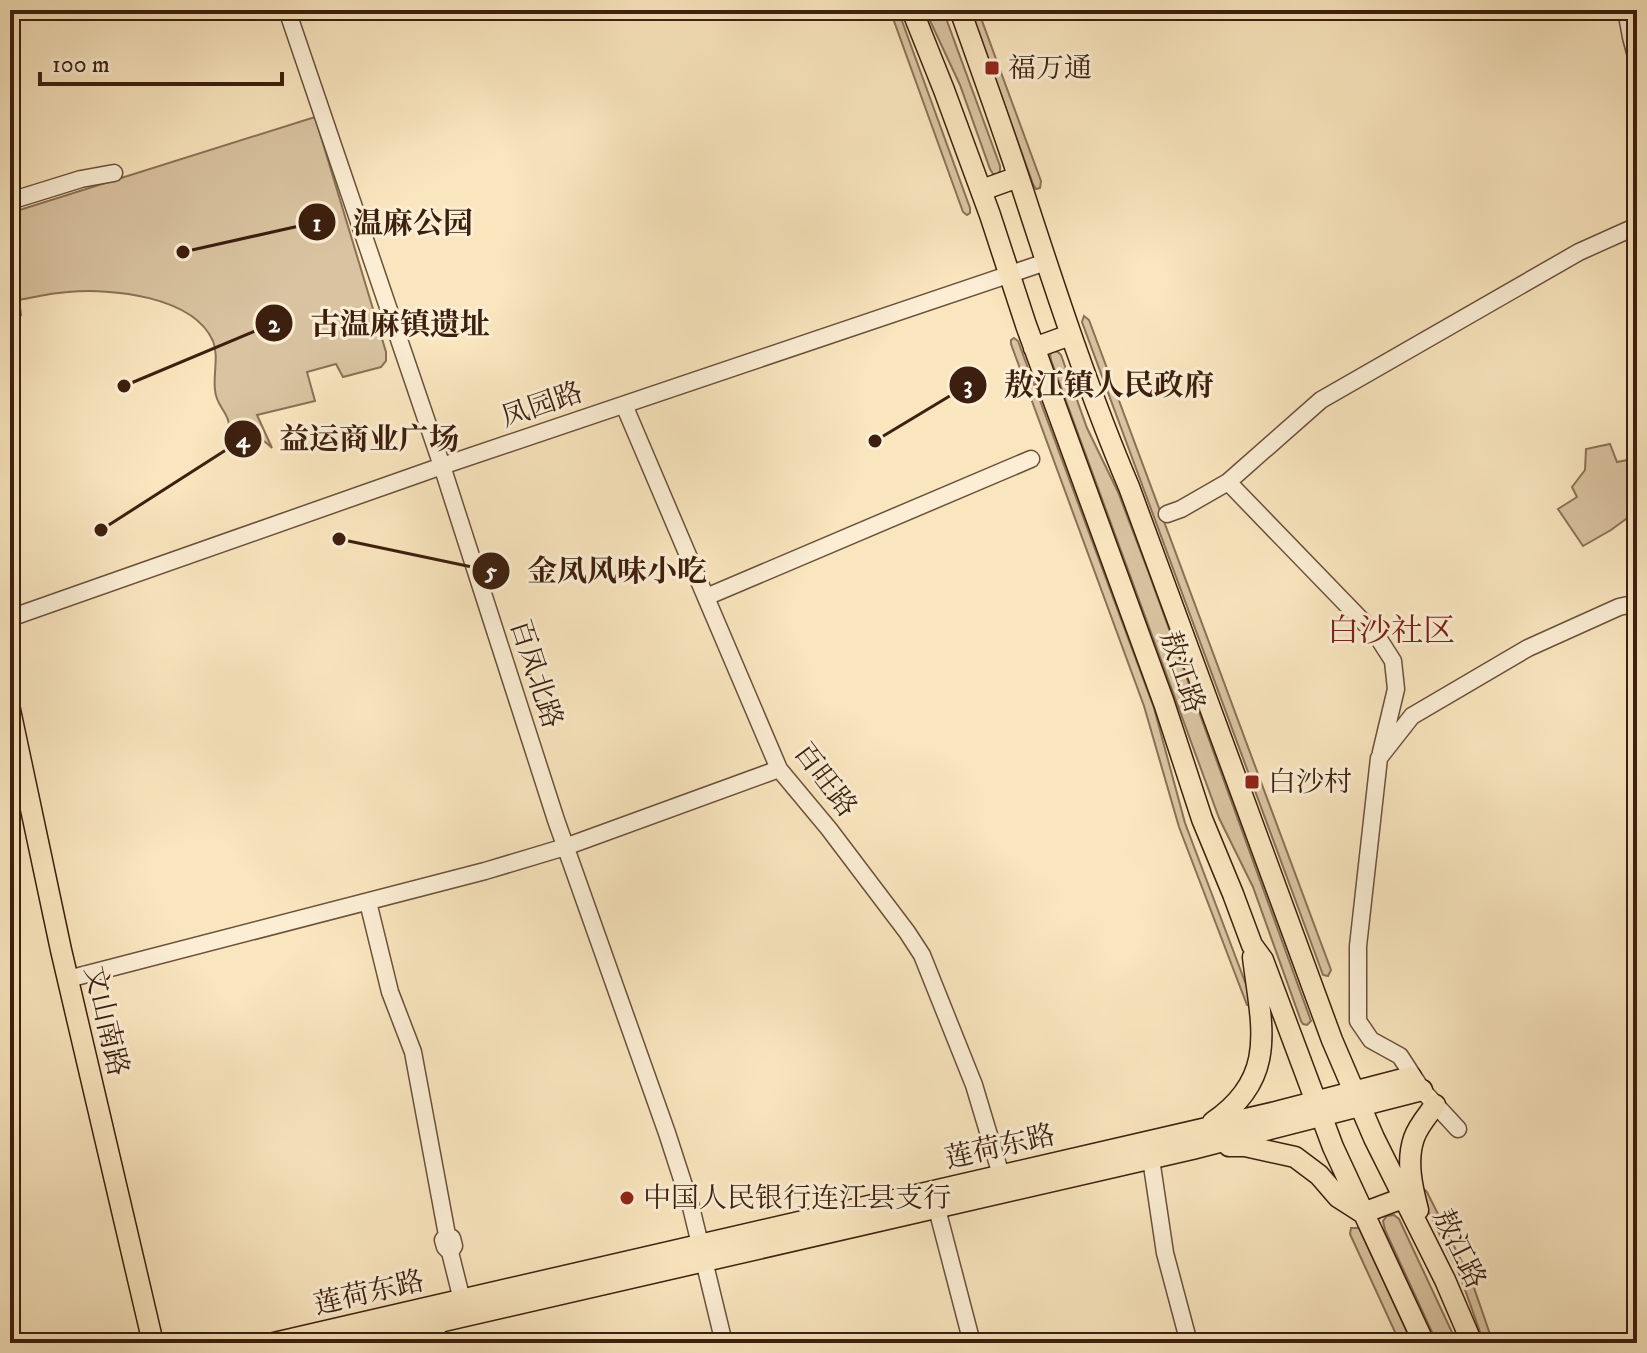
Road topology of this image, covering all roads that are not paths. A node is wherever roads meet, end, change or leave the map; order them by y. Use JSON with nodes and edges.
{"nodes":[{"id":1,"x":287,"y":10,"type":"edge"},
{"id":2,"x":912,"y":10,"type":"edge"},
{"id":3,"x":960,"y":10,"type":"edge"},
{"id":4,"x":1626,"y":10,"type":"edge"},
{"id":5,"x":1634,"y":36,"type":"edge"},
{"id":6,"x":1637,"y":60,"type":"edge"},
{"id":7,"x":114,"y":173,"type":"dead end"},
{"id":8,"x":1018,"y":177,"type":"junction"},
{"id":9,"x":982,"y":190,"type":"junction"},
{"id":10,"x":10,"y":201,"type":"edge"},
{"id":11,"x":1637,"y":226,"type":"edge"},
{"id":12,"x":1046,"y":262,"type":"junction"},
{"id":13,"x":1010,"y":275,"type":"junction"},
{"id":14,"x":1070,"y":335,"type":"junction"},
{"id":15,"x":1034,"y":348,"type":"junction"},
{"id":16,"x":624,"y":405,"type":"junction"},
{"id":17,"x":1031,"y":459,"type":"dead end"},
{"id":18,"x":442,"y":466,"type":"junction"},
{"id":19,"x":1228,"y":482,"type":"junction"},
{"id":20,"x":1167,"y":514,"type":"dead end"},
{"id":21,"x":706,"y":597,"type":"junction"},
{"id":22,"x":1637,"y":603,"type":"edge"},
{"id":23,"x":10,"y":618,"type":"edge"},
{"id":24,"x":10,"y":710,"type":"edge"},
{"id":25,"x":1379,"y":758,"type":"junction"},
{"id":26,"x":779,"y":769,"type":"junction"},
{"id":27,"x":565,"y":847,"type":"junction"},
{"id":28,"x":368,"y":902,"type":"junction"},
{"id":29,"x":1252,"y":945,"type":"junction"},
{"id":30,"x":68,"y":979,"type":"junction"},
{"id":31,"x":1423,"y":1090,"type":"junction"},
{"id":32,"x":1357,"y":1099,"type":"junction"},
{"id":33,"x":1319,"y":1109,"type":"junction"},
{"id":34,"x":1458,"y":1129,"type":"dead end"},
{"id":35,"x":1190,"y":1141,"type":"junction"},
{"id":36,"x":1151,"y":1159,"type":"junction"},
{"id":37,"x":1001,"y":1175,"type":"junction"},
{"id":38,"x":1403,"y":1198,"type":"junction"},
{"id":39,"x":937,"y":1209,"type":"junction"},
{"id":40,"x":1363,"y":1213,"type":"junction"},
{"id":41,"x":1424,"y":1237,"type":"junction"},
{"id":42,"x":702,"y":1254,"type":"junction"},
{"id":43,"x":462,"y":1300,"type":"junction"},
{"id":44,"x":437,"y":1333,"type":"edge"},
{"id":45,"x":153,"y":1343,"type":"edge"},
{"id":46,"x":274,"y":1343,"type":"edge"},
{"id":47,"x":348,"y":1343,"type":"edge"},
{"id":48,"x":724,"y":1343,"type":"edge"},
{"id":49,"x":972,"y":1343,"type":"edge"},
{"id":50,"x":1189,"y":1343,"type":"edge"},
{"id":51,"x":1424,"y":1343,"type":"edge"},
{"id":52,"x":1472,"y":1343,"type":"edge"}],
"edges":[{"from":1,"to":18,"type":"street","name":"百凤北路"},
{"from":2,"to":9,"type":"main road","name":"敖江路"},
{"from":3,"to":8,"type":"main road","name":"敖江路"},
{"from":4,"to":5,"type":"street"},
{"from":5,"to":6,"type":"street"},
{"from":7,"to":10,"type":"street"},
{"from":8,"to":9,"type":"main road"},
{"from":8,"to":12,"type":"main road","name":"敖江路"},
{"from":9,"to":13,"type":"main road","name":"敖江路"},
{"from":11,"to":19,"type":"street"},
{"from":12,"to":13,"type":"street","name":"凤园路"},
{"from":12,"to":14,"type":"main road","name":"敖江路"},
{"from":13,"to":15,"type":"main road","name":"敖江路"},
{"from":13,"to":16,"type":"street","name":"凤园路"},
{"from":14,"to":15,"type":"main road"},
{"from":14,"to":32,"type":"main road","name":"敖江路"},
{"from":15,"to":29,"type":"main road","name":"敖江路"},
{"from":16,"to":18,"type":"street","name":"凤园路"},
{"from":16,"to":21,"type":"street","name":"百旺路"},
{"from":17,"to":21,"type":"street"},
{"from":18,"to":23,"type":"street","name":"凤园路"},
{"from":18,"to":27,"type":"street","name":"百凤北路"},
{"from":19,"to":20,"type":"street"},
{"from":19,"to":25,"type":"street"},
{"from":21,"to":26,"type":"street","name":"百旺路"},
{"from":22,"to":25,"type":"street"},
{"from":24,"to":30,"type":"main road","name":"文山南路"},
{"from":25,"to":31,"type":"street"},
{"from":26,"to":27,"type":"street"},
{"from":26,"to":37,"type":"street","name":"百旺路"},
{"from":27,"to":28,"type":"street"},
{"from":27,"to":42,"type":"street","name":"百凤北路"},
{"from":28,"to":30,"type":"street"},
{"from":28,"to":43,"type":"street"},
{"from":29,"to":33,"type":"main road","name":"敖江路"},
{"from":29,"to":35,"type":"main road"},
{"from":30,"to":45,"type":"main road","name":"文山南路"},
{"from":31,"to":32,"type":"main road","name":"莲荷东路"},
{"from":31,"to":34,"type":"street"},
{"from":31,"to":41,"type":"main road"},
{"from":32,"to":33,"type":"main road","name":"莲荷东路"},
{"from":32,"to":38,"type":"main road","name":"敖江路"},
{"from":33,"to":35,"type":"main road","name":"莲荷东路"},
{"from":33,"to":40,"type":"main road","name":"敖江路"},
{"from":35,"to":36,"type":"main road","name":"莲荷东路"},
{"from":35,"to":37,"type":"main road","name":"莲荷东路"},
{"from":35,"to":40,"type":"main road"},
{"from":36,"to":39,"type":"main road","name":"莲荷东路"},
{"from":36,"to":50,"type":"street"},
{"from":37,"to":42,"type":"main road","name":"莲荷东路"},
{"from":38,"to":40,"type":"main road"},
{"from":38,"to":41,"type":"main road","name":"敖江路"},
{"from":39,"to":42,"type":"main road","name":"莲荷东路"},
{"from":39,"to":49,"type":"street"},
{"from":40,"to":51,"type":"main road","name":"敖江路"},
{"from":41,"to":52,"type":"main road","name":"敖江路"},
{"from":42,"to":43,"type":"main road","name":"莲荷东路"},
{"from":42,"to":44,"type":"main road","name":"莲荷东路"},
{"from":42,"to":48,"type":"street","name":"百凤北路"},
{"from":43,"to":46,"type":"main road","name":"莲荷东路"},
{"from":44,"to":47,"type":"main road","name":"莲荷东路"}]}
